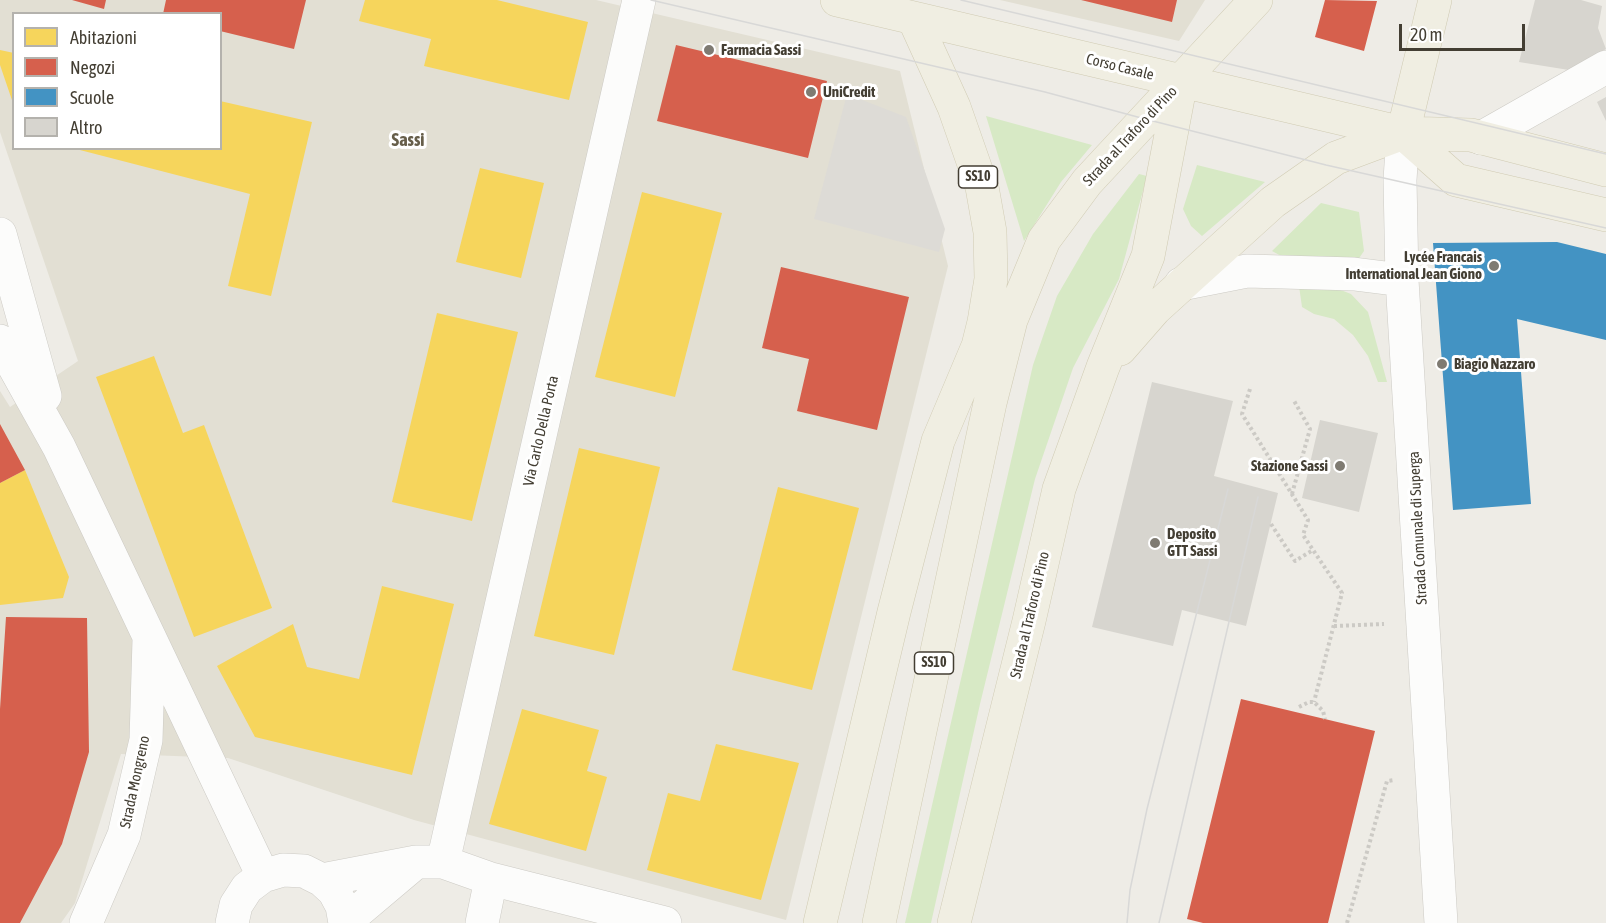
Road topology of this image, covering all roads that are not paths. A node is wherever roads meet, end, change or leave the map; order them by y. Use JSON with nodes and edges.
{"nodes":[{"id":1,"x":639,"y":0,"type":"edge"},
{"id":2,"x":837,"y":0,"type":"edge"},
{"id":3,"x":1256,"y":0,"type":"edge"},
{"id":4,"x":1435,"y":0,"type":"edge"},
{"id":5,"x":914,"y":19,"type":"junction"},
{"id":6,"x":1606,"y":67,"type":"edge"},
{"id":7,"x":1181,"y":82,"type":"junction"},
{"id":8,"x":1403,"y":133,"type":"junction"},
{"id":9,"x":1481,"y":138,"type":"junction"},
{"id":10,"x":1606,"y":170,"type":"edge"},
{"id":11,"x":1606,"y":215,"type":"edge"},
{"id":12,"x":0,"y":234,"type":"edge"},
{"id":13,"x":1402,"y":280,"type":"junction"},
{"id":14,"x":1181,"y":284,"type":"junction"},
{"id":15,"x":1024,"y":289,"type":"junction"},
{"id":16,"x":0,"y":341,"type":"edge"},
{"id":17,"x":978,"y":346,"type":"junction"},
{"id":18,"x":1103,"y":367,"type":"junction"},
{"id":19,"x":990,"y":403,"type":"junction"},
{"id":20,"x":59,"y":447,"type":"junction"},
{"id":21,"x":149,"y":633,"type":"junction"},
{"id":22,"x":430,"y":862,"type":"junction"},
{"id":23,"x":263,"y":876,"type":"junction"},
{"id":24,"x":491,"y":879,"type":"junction"},
{"id":25,"x":322,"y":880,"type":"junction"},
{"id":26,"x":345,"y":922,"type":"edge"},
{"id":27,"x":86,"y":923,"type":"edge"},
{"id":28,"x":232,"y":923,"type":"edge"},
{"id":29,"x":482,"y":923,"type":"edge"},
{"id":30,"x":665,"y":923,"type":"edge"},
{"id":31,"x":820,"y":923,"type":"edge"},
{"id":32,"x":879,"y":923,"type":"edge"},
{"id":33,"x":954,"y":923,"type":"edge"},
{"id":34,"x":1442,"y":923,"type":"edge"}],
"edges":[{"from":1,"to":22,"type":"street","name":"Via Carlo Della Porta"},
{"from":2,"to":5,"type":"main road","name":"Corso Casale"},
{"from":3,"to":7,"type":"main road"},
{"from":4,"to":8,"type":"main road"},
{"from":5,"to":7,"type":"main road","name":"Corso Casale"},
{"from":5,"to":17,"type":"main road","number":"SS10"},
{"from":6,"to":9,"type":"street"},
{"from":7,"to":8,"type":"main road","name":"Corso Casale"},
{"from":7,"to":15,"type":"main road","name":"Strada al Traforo di Pino","number":"SS10"},
{"from":7,"to":18,"type":"main road","name":"Strada al Traforo di Pino"},
{"from":8,"to":9,"type":"main road","name":"Corso Casale"},
{"from":8,"to":11,"type":"main road","name":"Corso Casale"},
{"from":8,"to":13,"type":"street","name":"Strada Comunale di Superga"},
{"from":8,"to":14,"type":"main road"},
{"from":9,"to":10,"type":"main road","name":"Corso Casale"},
{"from":12,"to":20,"type":"street","name":"Strada Mongreno"},
{"from":13,"to":14,"type":"street"},
{"from":13,"to":34,"type":"street","name":"Strada Comunale di Superga"},
{"from":14,"to":18,"type":"main road"},
{"from":15,"to":17,"type":"main road"},
{"from":15,"to":19,"type":"main road","name":"Strada al Traforo di Pino","number":"SS10"},
{"from":16,"to":20,"type":"street","name":"Strada Mongreno"},
{"from":17,"to":19,"type":"main road","number":"SS10"},
{"from":17,"to":31,"type":"main road"},
{"from":18,"to":33,"type":"main road","name":"Strada al Traforo di Pino"},
{"from":19,"to":32,"type":"main road","name":"Strada al Traforo di Pino","number":"SS10"},
{"from":20,"to":21,"type":"street","name":"Strada Mongreno"},
{"from":21,"to":23,"type":"street","name":"Strada Mongreno"},
{"from":21,"to":27,"type":"street","name":"Strada Mongreno"},
{"from":22,"to":24,"type":"street"},
{"from":22,"to":25,"type":"street"},
{"from":22,"to":26,"type":"street"},
{"from":23,"to":25,"type":"street"},
{"from":23,"to":28,"type":"street"},
{"from":24,"to":29,"type":"street"},
{"from":24,"to":30,"type":"street"},
{"from":25,"to":26,"type":"street"}]}
